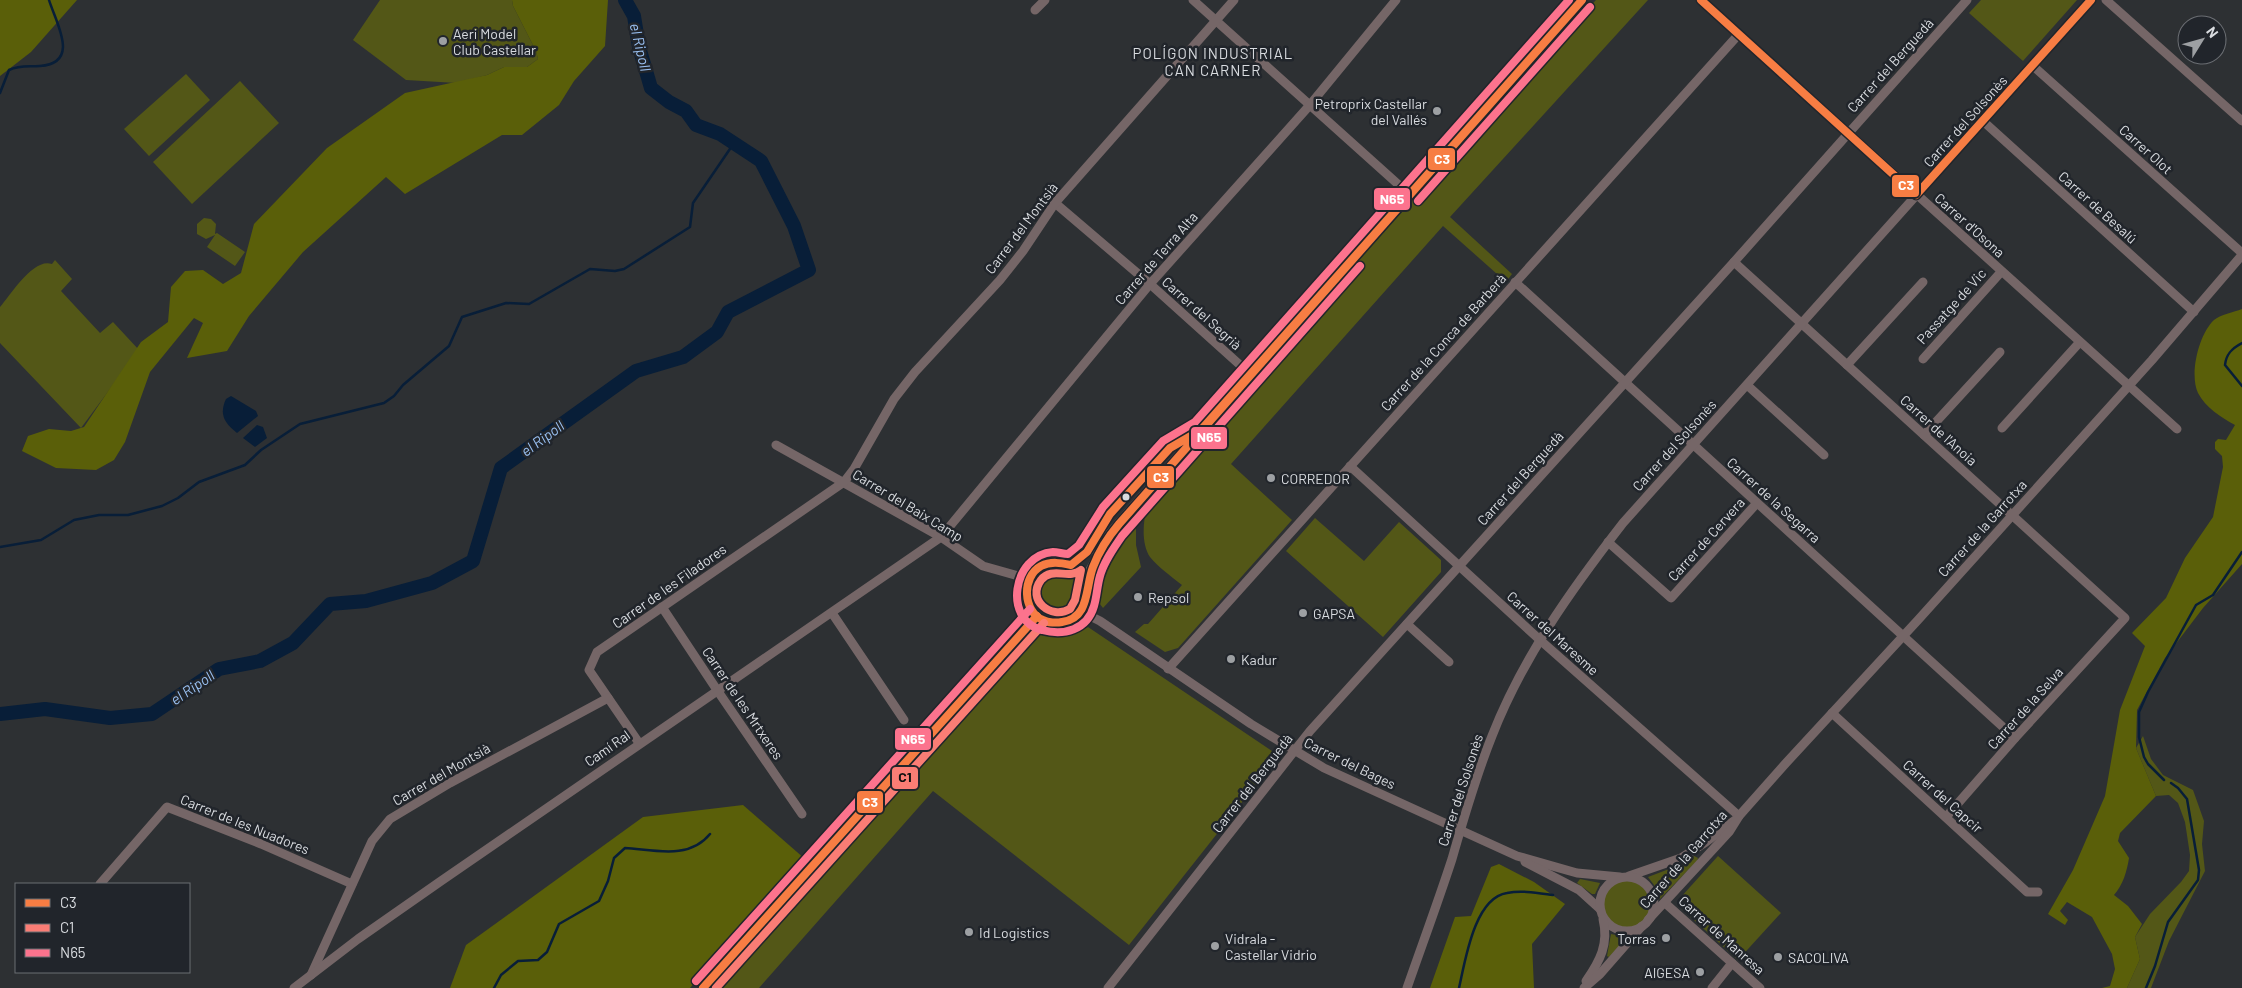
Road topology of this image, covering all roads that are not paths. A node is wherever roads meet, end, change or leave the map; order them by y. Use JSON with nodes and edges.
{"nodes":[{"id":1,"x":1045,"y":0,"type":"edge"},
{"id":2,"x":1193,"y":0,"type":"edge"},
{"id":3,"x":1234,"y":0,"type":"edge"},
{"id":4,"x":1396,"y":0,"type":"edge"},
{"id":5,"x":1582,"y":0,"type":"edge"},
{"id":6,"x":1701,"y":0,"type":"edge"},
{"id":7,"x":1967,"y":0,"type":"edge"},
{"id":8,"x":2091,"y":0,"type":"edge"},
{"id":9,"x":2106,"y":0,"type":"edge"},
{"id":10,"x":1036,"y":10,"type":"dead end"},
{"id":11,"x":1216,"y":20,"type":"junction"},
{"id":12,"x":1739,"y":34,"type":"junction"},
{"id":13,"x":2032,"y":66,"type":"junction"},
{"id":14,"x":1309,"y":106,"type":"junction"},
{"id":15,"x":2242,"y":121,"type":"edge"},
{"id":16,"x":1984,"y":122,"type":"junction"},
{"id":17,"x":1848,"y":133,"type":"junction"},
{"id":18,"x":1410,"y":195,"type":"junction"},
{"id":19,"x":1916,"y":195,"type":"junction"},
{"id":20,"x":1055,"y":203,"type":"junction"},
{"id":21,"x":2242,"y":254,"type":"edge"},
{"id":22,"x":1734,"y":262,"type":"junction"},
{"id":23,"x":2001,"y":272,"type":"junction"},
{"id":24,"x":1515,"y":282,"type":"junction"},
{"id":25,"x":1922,"y":282,"type":"dead end"},
{"id":26,"x":1150,"y":284,"type":"junction"},
{"id":27,"x":2194,"y":312,"type":"junction"},
{"id":28,"x":1802,"y":323,"type":"junction"},
{"id":29,"x":2079,"y":343,"type":"junction"},
{"id":30,"x":2000,"y":352,"type":"dead end"},
{"id":31,"x":1923,"y":359,"type":"dead end"},
{"id":32,"x":1240,"y":365,"type":"dead end"},
{"id":33,"x":1847,"y":365,"type":"junction"},
{"id":34,"x":1625,"y":382,"type":"junction"},
{"id":35,"x":1747,"y":385,"type":"junction"},
{"id":36,"x":2128,"y":386,"type":"junction"},
{"id":37,"x":2002,"y":428,"type":"dead end"},
{"id":38,"x":2177,"y":430,"type":"dead end"},
{"id":39,"x":1924,"y":435,"type":"junction"},
{"id":40,"x":776,"y":445,"type":"dead end"},
{"id":41,"x":1693,"y":445,"type":"junction"},
{"id":42,"x":1824,"y":454,"type":"dead end"},
{"id":43,"x":1350,"y":466,"type":"junction"},
{"id":44,"x":844,"y":482,"type":"junction"},
{"id":45,"x":1757,"y":503,"type":"junction"},
{"id":46,"x":2012,"y":514,"type":"junction"},
{"id":47,"x":1111,"y":533,"type":"junction"},
{"id":48,"x":940,"y":537,"type":"junction"},
{"id":49,"x":1608,"y":542,"type":"junction"},
{"id":50,"x":1071,"y":565,"type":"junction"},
{"id":51,"x":1459,"y":566,"type":"junction"},
{"id":52,"x":1027,"y":583,"type":"junction"},
{"id":53,"x":1087,"y":586,"type":"junction"},
{"id":54,"x":662,"y":607,"type":"junction"},
{"id":55,"x":1082,"y":612,"type":"junction"},
{"id":56,"x":832,"y":613,"type":"junction"},
{"id":57,"x":1037,"y":616,"type":"junction"},
{"id":58,"x":2125,"y":618,"type":"joint"},
{"id":59,"x":1407,"y":624,"type":"junction"},
{"id":60,"x":1904,"y":636,"type":"junction"},
{"id":61,"x":1540,"y":640,"type":"junction"},
{"id":62,"x":1449,"y":662,"type":"dead end"},
{"id":63,"x":1168,"y":669,"type":"junction"},
{"id":64,"x":717,"y":690,"type":"junction"},
{"id":65,"x":608,"y":698,"type":"junction"},
{"id":66,"x":1832,"y":713,"type":"junction"},
{"id":67,"x":904,"y":720,"type":"dead end"},
{"id":68,"x":2015,"y":738,"type":"junction"},
{"id":69,"x":639,"y":743,"type":"junction"},
{"id":70,"x":1294,"y":751,"type":"junction"},
{"id":71,"x":802,"y":814,"type":"dead end"},
{"id":72,"x":1739,"y":816,"type":"junction"},
{"id":73,"x":1946,"y":818,"type":"junction"},
{"id":74,"x":1459,"y":830,"type":"junction"},
{"id":75,"x":1517,"y":856,"type":"junction"},
{"id":76,"x":1623,"y":877,"type":"junction"},
{"id":77,"x":101,"y":883,"type":"edge"},
{"id":78,"x":352,"y":884,"type":"junction"},
{"id":79,"x":2038,"y":892,"type":"dead end"},
{"id":80,"x":1665,"y":903,"type":"junction"},
{"id":81,"x":1601,"y":913,"type":"junction"},
{"id":82,"x":1645,"y":923,"type":"junction"},
{"id":83,"x":1732,"y":963,"type":"junction"},
{"id":84,"x":311,"y":976,"type":"junction"},
{"id":85,"x":294,"y":988,"type":"edge"},
{"id":86,"x":703,"y":988,"type":"edge"},
{"id":87,"x":1108,"y":988,"type":"edge"},
{"id":88,"x":1407,"y":988,"type":"edge"},
{"id":89,"x":1583,"y":988,"type":"edge"},
{"id":90,"x":1712,"y":988,"type":"edge"},
{"id":91,"x":1760,"y":988,"type":"edge"}],
"edges":[{"from":1,"to":10,"type":"street"},
{"from":2,"to":11,"type":"street"},
{"from":3,"to":11,"type":"street","name":"Carrer del Montsià"},
{"from":4,"to":14,"type":"street","name":"Carrer de Terra Alta"},
{"from":5,"to":18,"type":"street"},
{"from":6,"to":12,"type":"street","name":"Carrer d'Osona"},
{"from":7,"to":17,"type":"street","name":"Carrer del Berguedà"},
{"from":8,"to":13,"type":"street","name":"Carrer del Solsonès"},
{"from":9,"to":15,"type":"street"},
{"from":11,"to":14,"type":"street"},
{"from":11,"to":20,"type":"street","name":"Carrer del Montsià"},
{"from":12,"to":17,"type":"street","name":"Carrer d'Osona"},
{"from":12,"to":24,"type":"street","name":"Carrer de la Conca de Barberà"},
{"from":13,"to":16,"type":"street","name":"Carrer del Solsonès"},
{"from":13,"to":21,"type":"street","name":"Carrer Olot"},
{"from":14,"to":18,"type":"street"},
{"from":14,"to":26,"type":"street","name":"Carrer de Terra Alta"},
{"from":16,"to":19,"type":"street","name":"Carrer del Solsonès"},
{"from":16,"to":27,"type":"street","name":"Carrer de Besalú"},
{"from":17,"to":19,"type":"street","name":"Carrer d'Osona"},
{"from":17,"to":22,"type":"street","name":"Carrer del Berguedà"},
{"from":18,"to":47,"type":"street"},
{"from":19,"to":23,"type":"street","name":"Carrer d'Osona"},
{"from":19,"to":28,"type":"street","name":"Carrer del Solsonès"},
{"from":20,"to":26,"type":"street","name":"Carrer del Segrià"},
{"from":20,"to":44,"type":"street","name":"Carrer del Montsià"},
{"from":21,"to":27,"type":"street","name":"Carrer de la Garrotxa"},
{"from":22,"to":28,"type":"street","name":"Carrer de l'Anoia"},
{"from":22,"to":34,"type":"street","name":"Carrer del Berguedà"},
{"from":23,"to":29,"type":"street","name":"Carrer d'Osona"},
{"from":23,"to":31,"type":"street","name":"Passatge de Vic"},
{"from":24,"to":34,"type":"street","name":"Carrer de la Segarra"},
{"from":24,"to":43,"type":"street","name":"Carrer de la Conca de Barberà"},
{"from":25,"to":33,"type":"street"},
{"from":26,"to":32,"type":"street","name":"Carrer del Segrià"},
{"from":26,"to":48,"type":"street","name":"Carrer de Terra Alta"},
{"from":27,"to":36,"type":"street","name":"Carrer de la Garrotxa"},
{"from":28,"to":33,"type":"street","name":"Carrer de l'Anoia"},
{"from":28,"to":35,"type":"street","name":"Carrer del Solsonès"},
{"from":29,"to":36,"type":"street","name":"Carrer d'Osona"},
{"from":29,"to":37,"type":"street"},
{"from":30,"to":39,"type":"street"},
{"from":33,"to":39,"type":"street","name":"Carrer de l'Anoia"},
{"from":34,"to":41,"type":"street","name":"Carrer de la Segarra"},
{"from":34,"to":51,"type":"street","name":"Carrer del Berguedà"},
{"from":35,"to":41,"type":"street","name":"Carrer del Solsonès"},
{"from":35,"to":42,"type":"street"},
{"from":36,"to":38,"type":"street","name":"Carrer d'Osona"},
{"from":36,"to":46,"type":"street","name":"Carrer de la Garrotxa"},
{"from":39,"to":46,"type":"street","name":"Carrer de l'Anoia"},
{"from":40,"to":44,"type":"street","name":"Carrer del Baix Camp"},
{"from":41,"to":45,"type":"street","name":"Carrer de la Segarra"},
{"from":41,"to":49,"type":"street","name":"Carrer del Solsonès"},
{"from":43,"to":51,"type":"street","name":"Carrer del Maresme"},
{"from":43,"to":63,"type":"street","name":"Carrer de la Conca de Barberà"},
{"from":44,"to":48,"type":"street","name":"Carrer del Baix Camp"},
{"from":44,"to":54,"type":"street","name":"Carrer de les Filadores"},
{"from":45,"to":49,"type":"street","name":"Carrer de Cervera"},
{"from":45,"to":60,"type":"street","name":"Carrer de la Segarra"},
{"from":46,"to":58,"type":"street","name":"Carrer de l'Anoia"},
{"from":46,"to":60,"type":"street","name":"Carrer de la Garrotxa"},
{"from":47,"to":50,"type":"street"},
{"from":47,"to":53,"type":"street"},
{"from":48,"to":52,"type":"street","name":"Carrer del Baix Camp"},
{"from":48,"to":56,"type":"street","name":"Camí Ral"},
{"from":49,"to":61,"type":"street","name":"Carrer del Solsonès"},
{"from":50,"to":52,"type":"street"},
{"from":50,"to":53,"type":"street"},
{"from":51,"to":59,"type":"street","name":"Carrer del Berguedà"},
{"from":51,"to":61,"type":"street","name":"Carrer del Maresme"},
{"from":52,"to":57,"type":"street"},
{"from":53,"to":55,"type":"street"},
{"from":54,"to":64,"type":"street","name":"Carrer de les Mrtxeres"},
{"from":54,"to":65,"type":"street","name":"Carrer de les Filadores"},
{"from":55,"to":57,"type":"street"},
{"from":55,"to":63,"type":"street","name":"Carrer del Bages"},
{"from":56,"to":64,"type":"street","name":"Camí Ral"},
{"from":56,"to":67,"type":"street"},
{"from":57,"to":86,"type":"street"},
{"from":58,"to":68,"type":"street","name":"Carrer de la Selva"},
{"from":59,"to":62,"type":"street"},
{"from":59,"to":70,"type":"street","name":"Carrer del Berguedà"},
{"from":60,"to":66,"type":"street","name":"Carrer de la Garrotxa"},
{"from":60,"to":68,"type":"street","name":"Carrer de la Segarra"},
{"from":61,"to":72,"type":"street","name":"Carrer del Maresme"},
{"from":61,"to":74,"type":"street","name":"Carrer del Solsonès"},
{"from":63,"to":70,"type":"street","name":"Carrer del Bages"},
{"from":64,"to":69,"type":"street","name":"Camí Ral"},
{"from":64,"to":71,"type":"street","name":"Carrer de les Mrtxeres"},
{"from":65,"to":69,"type":"street","name":"Carrer de les Filadores"},
{"from":65,"to":78,"type":"street","name":"Carrer del Montsià"},
{"from":66,"to":72,"type":"street","name":"Carrer de la Garrotxa"},
{"from":66,"to":73,"type":"street","name":"Carrer del Capcir"},
{"from":68,"to":73,"type":"street","name":"Carrer de la Selva"},
{"from":69,"to":84,"type":"street","name":"Camí Ral"},
{"from":70,"to":74,"type":"street","name":"Carrer del Bages"},
{"from":70,"to":87,"type":"street","name":"Carrer del Berguedà"},
{"from":72,"to":76,"type":"street","name":"Carrer de la Garrotxa"},
{"from":72,"to":80,"type":"street","name":"Carrer de la Garrotxa"},
{"from":73,"to":79,"type":"street","name":"Carrer del Capcir"},
{"from":74,"to":75,"type":"street","name":"Carrer del Bages"},
{"from":74,"to":88,"type":"street","name":"Carrer del Solsonès"},
{"from":75,"to":76,"type":"street","name":"Carrer del Bages"},
{"from":75,"to":81,"type":"street","name":"Carrer del Bages"},
{"from":76,"to":81,"type":"street"},
{"from":76,"to":82,"type":"street"},
{"from":77,"to":78,"type":"street","name":"Carrer de les Nuadores"},
{"from":78,"to":84,"type":"street","name":"Carrer del Montsià"},
{"from":80,"to":82,"type":"street","name":"Carrer de la Garrotxa"},
{"from":80,"to":83,"type":"street","name":"Carrer de Manresa"},
{"from":81,"to":82,"type":"street"},
{"from":81,"to":89,"type":"street","name":"Carrer de la Garrotxa"},
{"from":82,"to":89,"type":"street","name":"Carrer de la Garrotxa"},
{"from":83,"to":90,"type":"street"},
{"from":83,"to":91,"type":"street","name":"Carrer de Manresa"},
{"from":84,"to":85,"type":"street","name":"Camí Ral"}]}
